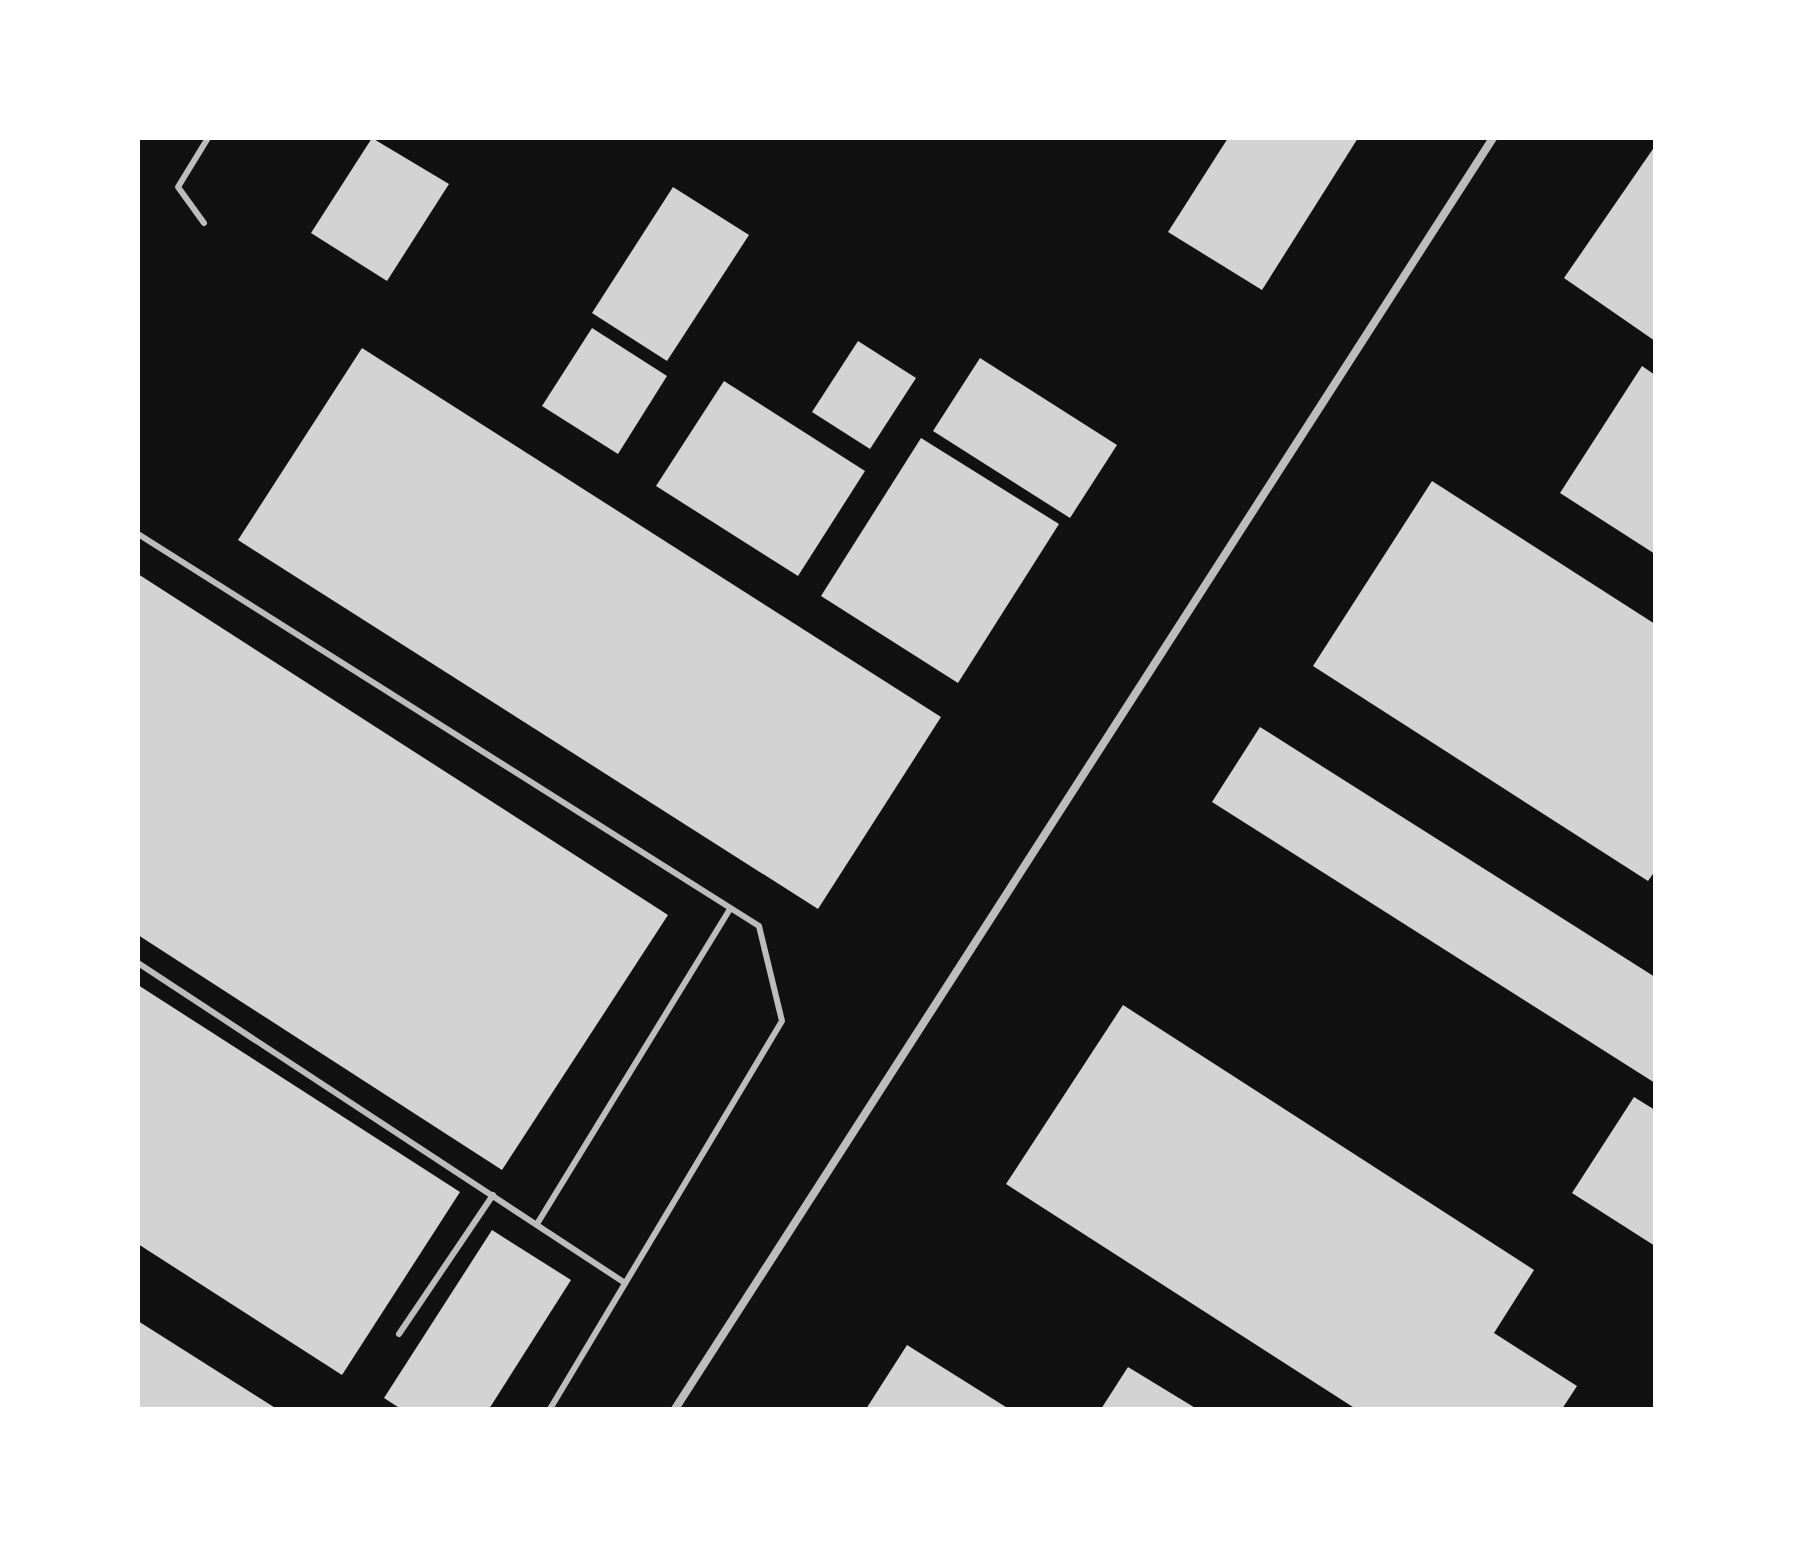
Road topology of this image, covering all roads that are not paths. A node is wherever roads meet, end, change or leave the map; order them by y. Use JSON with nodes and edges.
{"nodes":[{"id":1,"x":208,"y":138,"type":"edge"},
{"id":2,"x":1493,"y":138,"type":"edge"},
{"id":3,"x":204,"y":223,"type":"dead end"},
{"id":4,"x":138,"y":534,"type":"edge"},
{"id":5,"x":730,"y":909,"type":"junction"},
{"id":6,"x":138,"y":963,"type":"edge"},
{"id":7,"x":493,"y":1195,"type":"junction"},
{"id":8,"x":537,"y":1224,"type":"junction"},
{"id":9,"x":625,"y":1283,"type":"junction"},
{"id":10,"x":399,"y":1334,"type":"dead end"},
{"id":11,"x":550,"y":1409,"type":"edge"},
{"id":12,"x":675,"y":1409,"type":"edge"}],
"edges":[{"from":1,"to":3,"type":"lane"},
{"from":2,"to":12,"type":"street"},
{"from":4,"to":5,"type":"lane"},
{"from":5,"to":8,"type":"lane"},
{"from":5,"to":9,"type":"lane"},
{"from":6,"to":7,"type":"lane"},
{"from":7,"to":8,"type":"lane"},
{"from":7,"to":10,"type":"lane"},
{"from":8,"to":9,"type":"lane"},
{"from":9,"to":11,"type":"lane"}]}
